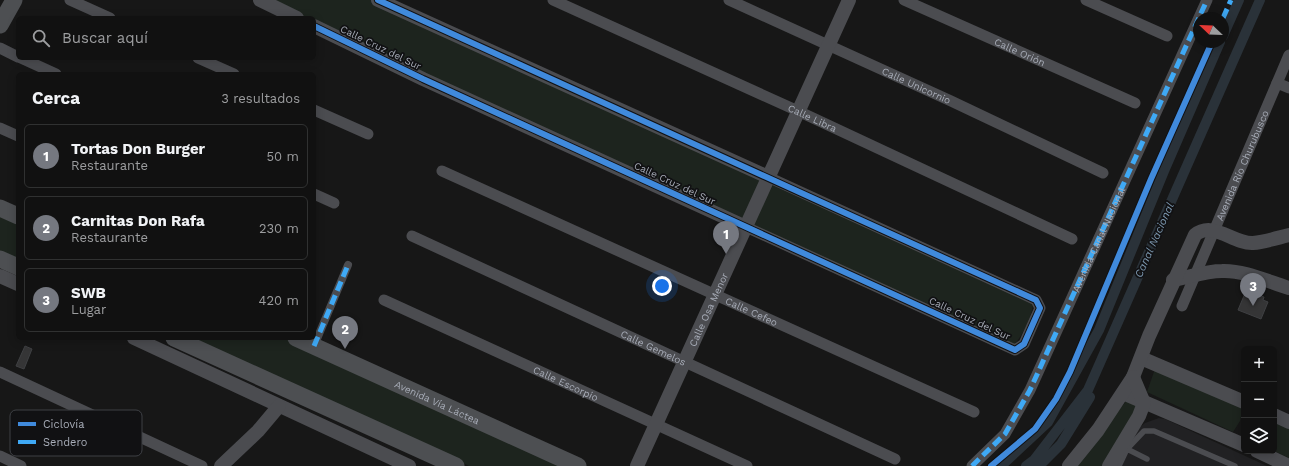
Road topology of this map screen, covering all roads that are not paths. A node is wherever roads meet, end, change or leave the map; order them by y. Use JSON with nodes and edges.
{"nodes":[{"id":1,"x":14,"y":0,"type":"edge"},
{"id":2,"x":70,"y":0,"type":"edge"},
{"id":3,"x":260,"y":0,"type":"edge"},
{"id":4,"x":378,"y":0,"type":"edge"},
{"id":5,"x":552,"y":0,"type":"edge"},
{"id":6,"x":729,"y":0,"type":"edge"},
{"id":7,"x":849,"y":0,"type":"edge"},
{"id":8,"x":904,"y":0,"type":"edge"},
{"id":9,"x":1086,"y":0,"type":"edge"},
{"id":10,"x":1207,"y":0,"type":"edge"},
{"id":11,"x":106,"y":16,"type":"edge"},
{"id":12,"x":293,"y":16,"type":"edge"},
{"id":13,"x":1,"y":20,"type":"edge"},
{"id":14,"x":316,"y":27,"type":"edge"},
{"id":15,"x":1167,"y":36,"type":"dead end"},
{"id":16,"x":828,"y":45,"type":"junction"},
{"id":17,"x":0,"y":48,"type":"edge"},
{"id":18,"x":1289,"y":55,"type":"edge"},
{"id":19,"x":16,"y":56,"type":"edge"},
{"id":20,"x":25,"y":60,"type":"edge"},
{"id":21,"x":202,"y":60,"type":"edge"},
{"id":22,"x":52,"y":72,"type":"edge"},
{"id":23,"x":230,"y":72,"type":"edge"},
{"id":24,"x":1276,"y":83,"type":"junction"},
{"id":25,"x":1289,"y":88,"type":"edge"},
{"id":26,"x":1135,"y":103,"type":"dead end"},
{"id":27,"x":316,"y":111,"type":"edge"},
{"id":28,"x":798,"y":112,"type":"junction"},
{"id":29,"x":0,"y":128,"type":"edge"},
{"id":30,"x":368,"y":134,"type":"dead end"},
{"id":31,"x":16,"y":135,"type":"edge"},
{"id":32,"x":442,"y":171,"type":"dead end"},
{"id":33,"x":1103,"y":173,"type":"dead end"},
{"id":34,"x":768,"y":177,"type":"junction"},
{"id":35,"x":316,"y":195,"type":"edge"},
{"id":36,"x":334,"y":203,"type":"dead end"},
{"id":37,"x":0,"y":208,"type":"edge"},
{"id":38,"x":16,"y":215,"type":"edge"},
{"id":39,"x":746,"y":227,"type":"junction"},
{"id":40,"x":1213,"y":230,"type":"junction"},
{"id":41,"x":1289,"y":235,"type":"edge"},
{"id":42,"x":412,"y":236,"type":"dead end"},
{"id":43,"x":1072,"y":239,"type":"dead end"},
{"id":44,"x":0,"y":259,"type":"edge"},
{"id":45,"x":348,"y":265,"type":"dead end"},
{"id":46,"x":16,"y":266,"type":"edge"},
{"id":47,"x":0,"y":276,"type":"edge"},
{"id":48,"x":1195,"y":276,"type":"junction"},
{"id":49,"x":1173,"y":280,"type":"junction"},
{"id":50,"x":16,"y":283,"type":"edge"},
{"id":51,"x":1289,"y":288,"type":"edge"},
{"id":52,"x":715,"y":294,"type":"junction"},
{"id":53,"x":384,"y":300,"type":"dead end"},
{"id":54,"x":1182,"y":306,"type":"dead end"},
{"id":55,"x":138,"y":340,"type":"edge"},
{"id":56,"x":178,"y":340,"type":"edge"},
{"id":57,"x":300,"y":340,"type":"edge"},
{"id":58,"x":314,"y":346,"type":"junction"},
{"id":59,"x":1141,"y":358,"type":"junction"},
{"id":60,"x":685,"y":361,"type":"junction"},
{"id":61,"x":0,"y":372,"type":"edge"},
{"id":62,"x":1133,"y":377,"type":"junction"},
{"id":63,"x":1123,"y":393,"type":"junction"},
{"id":64,"x":1241,"y":401,"type":"edge"},
{"id":65,"x":1144,"y":403,"type":"junction"},
{"id":66,"x":279,"y":406,"type":"junction"},
{"id":67,"x":82,"y":410,"type":"edge"},
{"id":68,"x":974,"y":412,"type":"dead end"},
{"id":69,"x":1280,"y":415,"type":"edge"},
{"id":70,"x":1289,"y":422,"type":"edge"},
{"id":71,"x":656,"y":425,"type":"junction"},
{"id":72,"x":142,"y":438,"type":"edge"},
{"id":73,"x":1241,"y":443,"type":"edge"},
{"id":74,"x":1127,"y":449,"type":"junction"},
{"id":75,"x":1263,"y":454,"type":"edge"},
{"id":76,"x":0,"y":456,"type":"edge"},
{"id":77,"x":894,"y":459,"type":"dead end"},
{"id":78,"x":1147,"y":459,"type":"dead end"},
{"id":79,"x":20,"y":466,"type":"edge"},
{"id":80,"x":202,"y":466,"type":"edge"},
{"id":81,"x":221,"y":466,"type":"edge"},
{"id":82,"x":409,"y":466,"type":"edge"},
{"id":83,"x":456,"y":466,"type":"edge"},
{"id":84,"x":578,"y":466,"type":"edge"},
{"id":85,"x":637,"y":466,"type":"edge"},
{"id":86,"x":747,"y":466,"type":"edge"},
{"id":87,"x":972,"y":466,"type":"edge"},
{"id":88,"x":1069,"y":466,"type":"edge"},
{"id":89,"x":1109,"y":466,"type":"edge"},
{"id":90,"x":1119,"y":466,"type":"edge"},
{"id":91,"x":1235,"y":466,"type":"edge"},
{"id":92,"x":1289,"y":466,"type":"edge"}],
"edges":[{"from":1,"to":13,"type":"main road"},
{"from":2,"to":11,"type":"street"},
{"from":3,"to":12,"type":"street"},
{"from":4,"to":34,"type":"street","name":"Calle Cruz del Sur"},
{"from":5,"to":28,"type":"street","name":"Calle Libra"},
{"from":6,"to":16,"type":"street","name":"Calle Unicornio"},
{"from":7,"to":16,"type":"street","name":"Calle Osa Menor"},
{"from":8,"to":26,"type":"street","name":"Calle Orión"},
{"from":9,"to":15,"type":"street"},
{"from":10,"to":87,"type":"street","name":"Avenida Canal Nacional"},
{"from":14,"to":39,"type":"street","name":"Calle Cruz del Sur"},
{"from":16,"to":28,"type":"street","name":"Calle Osa Menor"},
{"from":16,"to":33,"type":"street","name":"Calle Unicornio"},
{"from":17,"to":19,"type":"street"},
{"from":18,"to":24,"type":"street","name":"Avenida Río Churubusco"},
{"from":20,"to":22,"type":"street"},
{"from":21,"to":23,"type":"street"},
{"from":24,"to":25,"type":"street"},
{"from":24,"to":40,"type":"street","name":"Avenida Río Churubusco"},
{"from":27,"to":30,"type":"street"},
{"from":28,"to":34,"type":"street","name":"Calle Osa Menor"},
{"from":28,"to":43,"type":"street","name":"Calle Libra"},
{"from":29,"to":31,"type":"street"},
{"from":32,"to":52,"type":"street","name":"Calle Cefeo"},
{"from":34,"to":39,"type":"street","name":"Calle Osa Menor"},
{"from":34,"to":39,"type":"street","name":"Calle Cruz del Sur"},
{"from":35,"to":36,"type":"street"},
{"from":37,"to":38,"type":"main road"},
{"from":39,"to":52,"type":"street","name":"Calle Osa Menor"},
{"from":40,"to":41,"type":"street"},
{"from":40,"to":48,"type":"street","name":"Avenida Río Churubusco"},
{"from":40,"to":49,"type":"street"},
{"from":42,"to":60,"type":"street","name":"Calle Gemelos"},
{"from":44,"to":46,"type":"main road"},
{"from":45,"to":58,"type":"street"},
{"from":47,"to":50,"type":"street"},
{"from":48,"to":49,"type":"street"},
{"from":48,"to":51,"type":"street"},
{"from":48,"to":54,"type":"street","name":"Avenida Río Churubusco"},
{"from":49,"to":59,"type":"street"},
{"from":52,"to":60,"type":"street","name":"Calle Osa Menor"},
{"from":52,"to":68,"type":"street","name":"Calle Cefeo"},
{"from":53,"to":71,"type":"street","name":"Calle Escorpio"},
{"from":55,"to":66,"type":"street"},
{"from":56,"to":83,"type":"main road"},
{"from":57,"to":58,"type":"main road","name":"Avenida Vía Láctea"},
{"from":58,"to":84,"type":"main road","name":"Avenida Vía Láctea"},
{"from":59,"to":62,"type":"street"},
{"from":59,"to":64,"type":"street"},
{"from":60,"to":71,"type":"street","name":"Calle Osa Menor"},
{"from":60,"to":77,"type":"street","name":"Calle Gemelos"},
{"from":61,"to":67,"type":"street"},
{"from":62,"to":63,"type":"street"},
{"from":62,"to":65,"type":"street"},
{"from":63,"to":65,"type":"street"},
{"from":63,"to":88,"type":"street"},
{"from":65,"to":73,"type":"street"},
{"from":65,"to":89,"type":"street"},
{"from":66,"to":81,"type":"street"},
{"from":66,"to":82,"type":"street"},
{"from":69,"to":70,"type":"street"},
{"from":71,"to":85,"type":"street","name":"Calle Osa Menor"},
{"from":71,"to":86,"type":"street","name":"Calle Escorpio"},
{"from":72,"to":80,"type":"street"},
{"from":74,"to":78,"type":"lane"},
{"from":74,"to":90,"type":"lane"},
{"from":74,"to":91,"type":"lane"},
{"from":75,"to":92,"type":"street"},
{"from":76,"to":79,"type":"street"}]}
